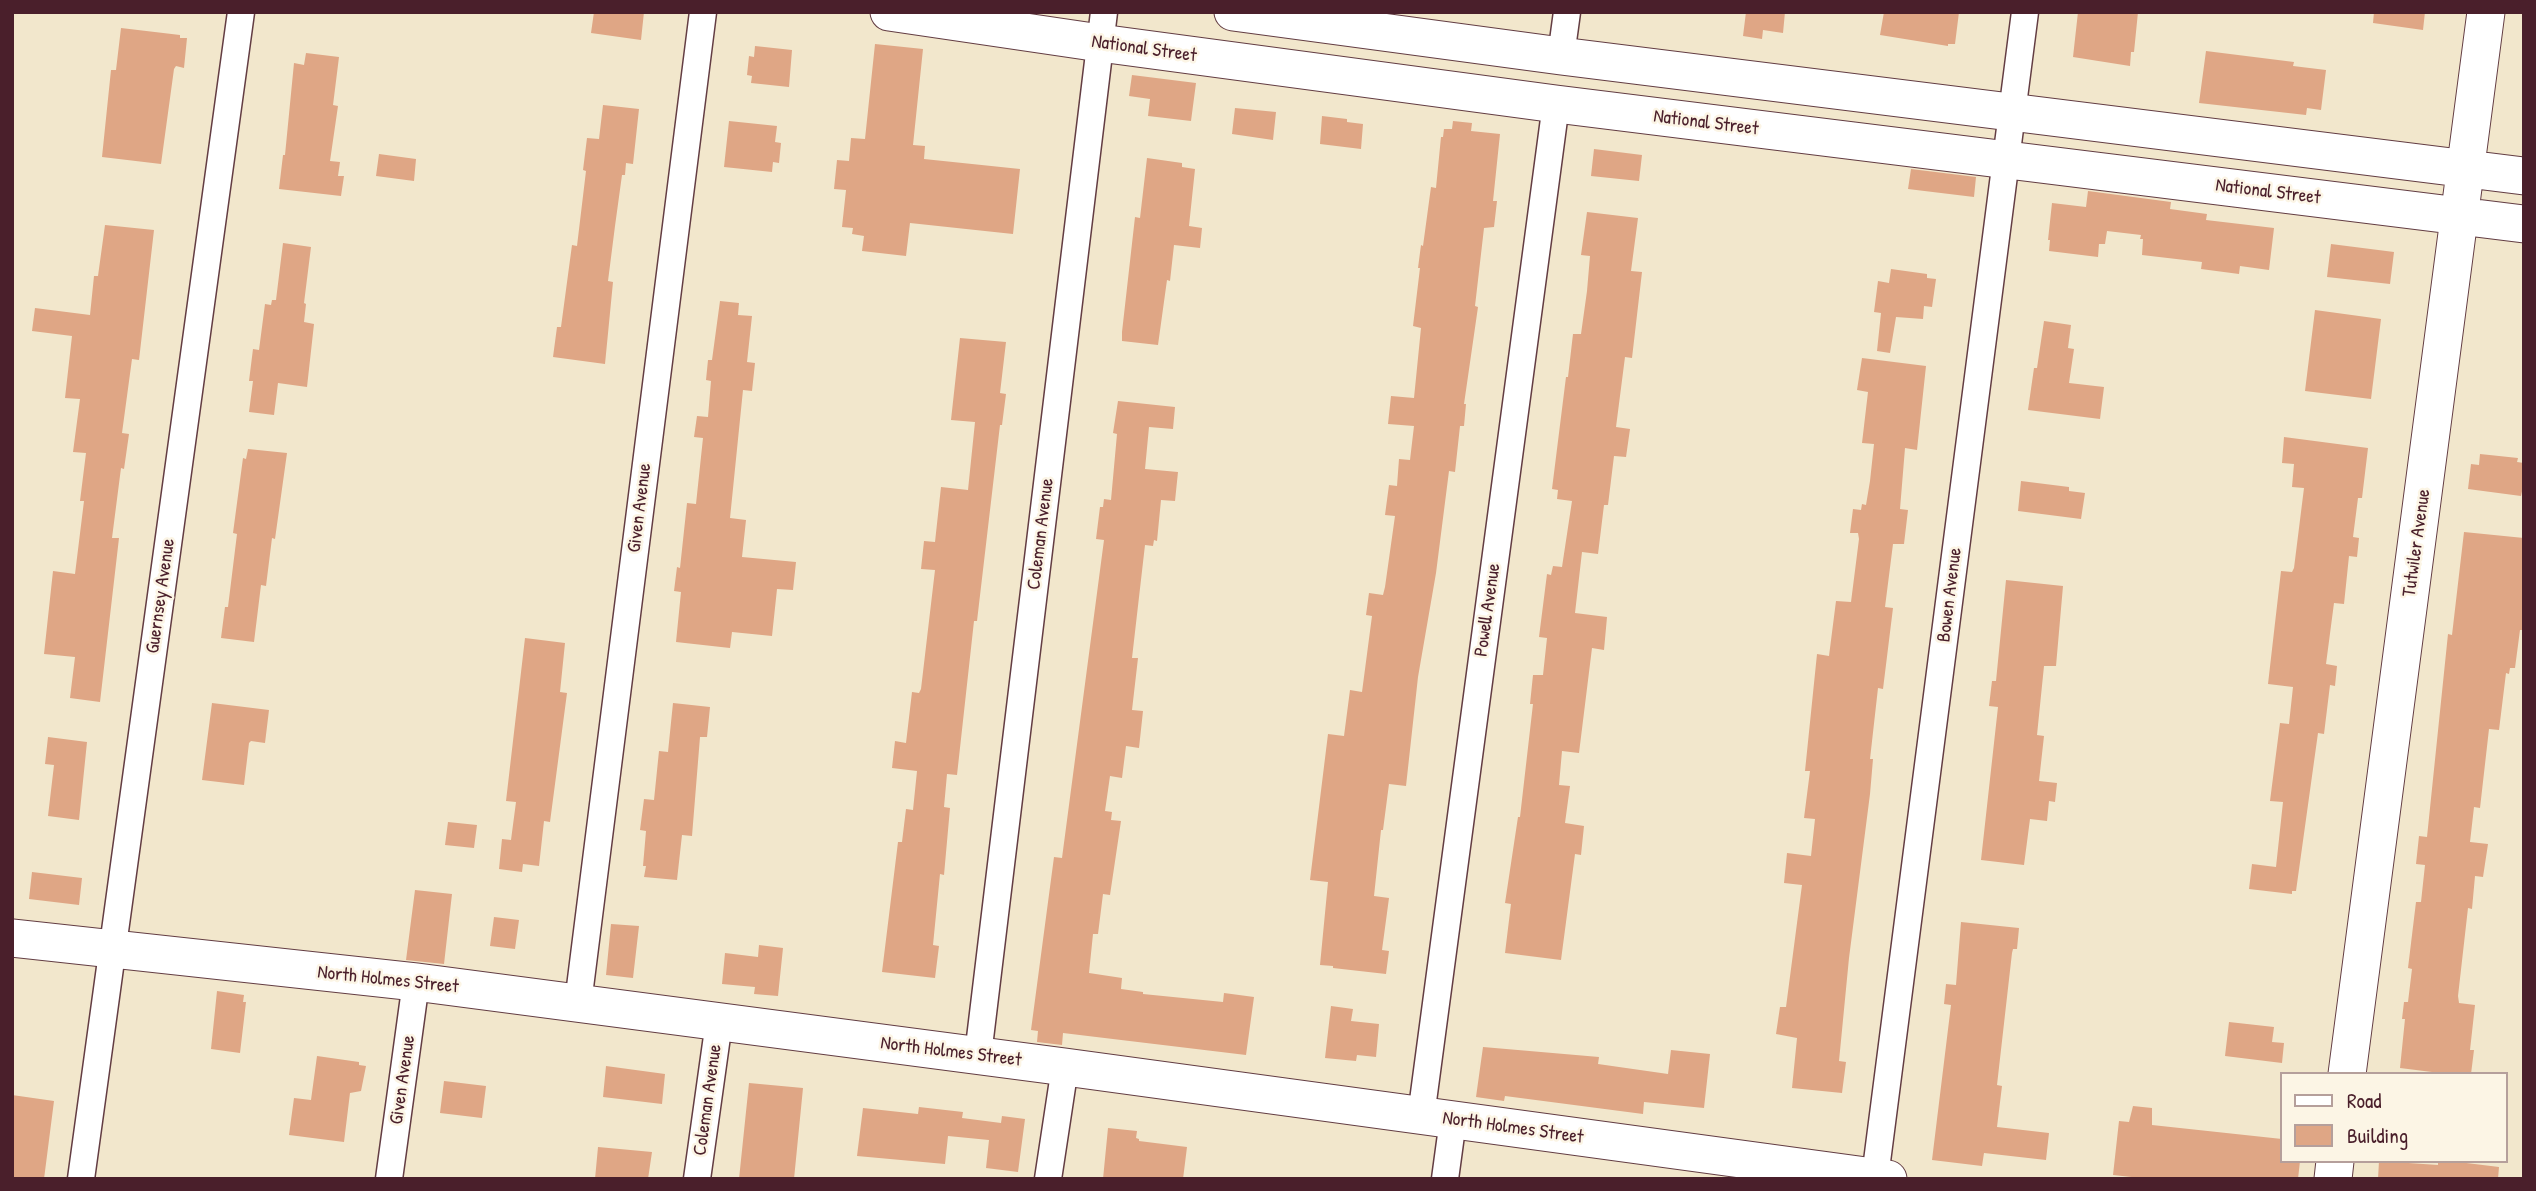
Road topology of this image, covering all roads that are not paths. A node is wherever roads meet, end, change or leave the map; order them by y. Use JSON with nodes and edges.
{"nodes":[{"id":1,"x":241,"y":12,"type":"edge"},
{"id":2,"x":703,"y":12,"type":"edge"},
{"id":3,"x":889,"y":12,"type":"edge"},
{"id":4,"x":1233,"y":12,"type":"edge"},
{"id":5,"x":1567,"y":12,"type":"edge"},
{"id":6,"x":2025,"y":12,"type":"edge"},
{"id":7,"x":2486,"y":12,"type":"edge"},
{"id":8,"x":1102,"y":28,"type":"edge"},
{"id":9,"x":1562,"y":56,"type":"junction"},
{"id":10,"x":1556,"y":104,"type":"junction"},
{"id":11,"x":2012,"y":111,"type":"junction"},
{"id":12,"x":2006,"y":160,"type":"junction"},
{"id":13,"x":2466,"y":169,"type":"junction"},
{"id":14,"x":2524,"y":176,"type":"edge"},
{"id":15,"x":2460,"y":215,"type":"junction"},
{"id":16,"x":2524,"y":225,"type":"edge"},
{"id":17,"x":12,"y":938,"type":"edge"},
{"id":18,"x":113,"y":951,"type":"junction"},
{"id":19,"x":416,"y":982,"type":"junction"},
{"id":20,"x":578,"y":1003,"type":"junction"},
{"id":21,"x":719,"y":1022,"type":"junction"},
{"id":22,"x":978,"y":1055,"type":"junction"},
{"id":23,"x":1065,"y":1066,"type":"junction"},
{"id":24,"x":2347,"y":1072,"type":"edge"},
{"id":25,"x":1437,"y":1118,"type":"junction"},
{"id":26,"x":1881,"y":1178,"type":"edge"},
{"id":27,"x":81,"y":1179,"type":"edge"},
{"id":28,"x":389,"y":1179,"type":"edge"},
{"id":29,"x":697,"y":1179,"type":"edge"},
{"id":30,"x":1048,"y":1179,"type":"edge"},
{"id":31,"x":1446,"y":1179,"type":"edge"}],
"edges":[{"from":1,"to":18,"type":"street","name":"Guernsey Avenue"},
{"from":2,"to":20,"type":"street","name":"Given Avenue"},
{"from":3,"to":8,"type":"main road","name":"National Street"},
{"from":4,"to":9,"type":"main road"},
{"from":5,"to":9,"type":"street"},
{"from":6,"to":11,"type":"street","name":"Bowen Avenue"},
{"from":7,"to":13,"type":"main road","name":"Tutwiler Avenue"},
{"from":8,"to":10,"type":"main road","name":"National Street"},
{"from":8,"to":22,"type":"street","name":"Coleman Avenue"},
{"from":9,"to":11,"type":"main road"},
{"from":10,"to":12,"type":"main road","name":"National Street"},
{"from":10,"to":25,"type":"street","name":"Powell Avenue"},
{"from":11,"to":12,"type":"street","name":"Bowen Avenue"},
{"from":11,"to":13,"type":"main road"},
{"from":12,"to":15,"type":"main road","name":"National Street"},
{"from":12,"to":26,"type":"street","name":"Bowen Avenue"},
{"from":13,"to":14,"type":"main road"},
{"from":13,"to":15,"type":"main road","name":"Tutwiler Avenue"},
{"from":15,"to":16,"type":"main road","name":"National Street"},
{"from":15,"to":24,"type":"main road","name":"Tutwiler Avenue"},
{"from":17,"to":18,"type":"main road","name":"North Holmes Street"},
{"from":18,"to":19,"type":"main road","name":"North Holmes Street"},
{"from":18,"to":27,"type":"street","name":"Guernsey Avenue"},
{"from":19,"to":20,"type":"main road","name":"North Holmes Street"},
{"from":19,"to":28,"type":"street","name":"Given Avenue"},
{"from":20,"to":21,"type":"main road","name":"North Holmes Street"},
{"from":21,"to":22,"type":"main road","name":"North Holmes Street"},
{"from":21,"to":29,"type":"street","name":"Coleman Avenue"},
{"from":22,"to":23,"type":"main road","name":"North Holmes Street"},
{"from":23,"to":25,"type":"main road","name":"North Holmes Street"},
{"from":23,"to":30,"type":"street"},
{"from":25,"to":26,"type":"main road","name":"North Holmes Street"},
{"from":25,"to":31,"type":"street","name":"Powell Avenue"}]}
